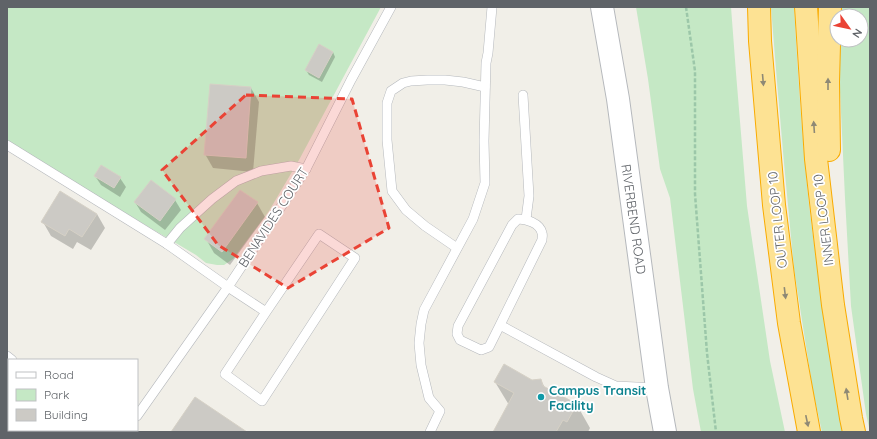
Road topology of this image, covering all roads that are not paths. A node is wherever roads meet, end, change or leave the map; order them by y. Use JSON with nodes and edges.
{"nodes":[{"id":1,"x":390,"y":7,"type":"edge"},
{"id":2,"x":492,"y":7,"type":"edge"},
{"id":3,"x":602,"y":7,"type":"edge"},
{"id":4,"x":759,"y":7,"type":"edge"},
{"id":5,"x":806,"y":7,"type":"edge"},
{"id":6,"x":830,"y":7,"type":"edge"},
{"id":7,"x":485,"y":87,"type":"junction"},
{"id":8,"x":523,"y":95,"type":"dead end"},
{"id":9,"x":7,"y":145,"type":"edge"},
{"id":10,"x":306,"y":170,"type":"junction"},
{"id":11,"x":526,"y":219,"type":"junction"},
{"id":12,"x":167,"y":244,"type":"junction"},
{"id":13,"x":457,"y":248,"type":"junction"},
{"id":14,"x":228,"y":286,"type":"junction"},
{"id":15,"x":833,"y":305,"type":"junction"},
{"id":16,"x":266,"y":312,"type":"junction"},
{"id":17,"x":500,"y":325,"type":"junction"},
{"id":18,"x":657,"y":388,"type":"junction"},
{"id":19,"x":138,"y":415,"type":"edge"},
{"id":20,"x":430,"y":432,"type":"edge"},
{"id":21,"x":665,"y":432,"type":"edge"},
{"id":22,"x":810,"y":432,"type":"edge"},
{"id":23,"x":854,"y":432,"type":"edge"}],
"edges":[{"from":1,"to":10,"type":"lane","name":"BENAVIDES COURT"},
{"from":2,"to":7,"type":"lane"},
{"from":3,"to":18,"type":"street","name":"RIVERBEND ROAD"},
{"from":4,"to":22,"type":"highway","name":"OUTER LOOP 10","one_way":true},
{"from":15,"to":5,"type":"highway","name":"INNER LOOP 10","one_way":true},
{"from":15,"to":6,"type":"highway","one_way":true},
{"from":7,"to":13,"type":"lane"},
{"from":7,"to":13,"type":"lane"},
{"from":8,"to":11,"type":"lane"},
{"from":9,"to":12,"type":"lane"},
{"from":10,"to":12,"type":"lane"},
{"from":10,"to":14,"type":"lane","name":"BENAVIDES COURT"},
{"from":11,"to":17,"type":"lane"},
{"from":11,"to":17,"type":"lane"},
{"from":12,"to":14,"type":"lane"},
{"from":13,"to":20,"type":"lane"},
{"from":14,"to":16,"type":"lane"},
{"from":14,"to":19,"type":"lane","name":"BENAVIDES COURT"},
{"from":23,"to":15,"type":"highway","name":"INNER LOOP 10","one_way":true},
{"from":16,"to":16,"type":"lane"},
{"from":17,"to":18,"type":"lane"},
{"from":18,"to":21,"type":"street","name":"RIVERBEND ROAD"}]}
